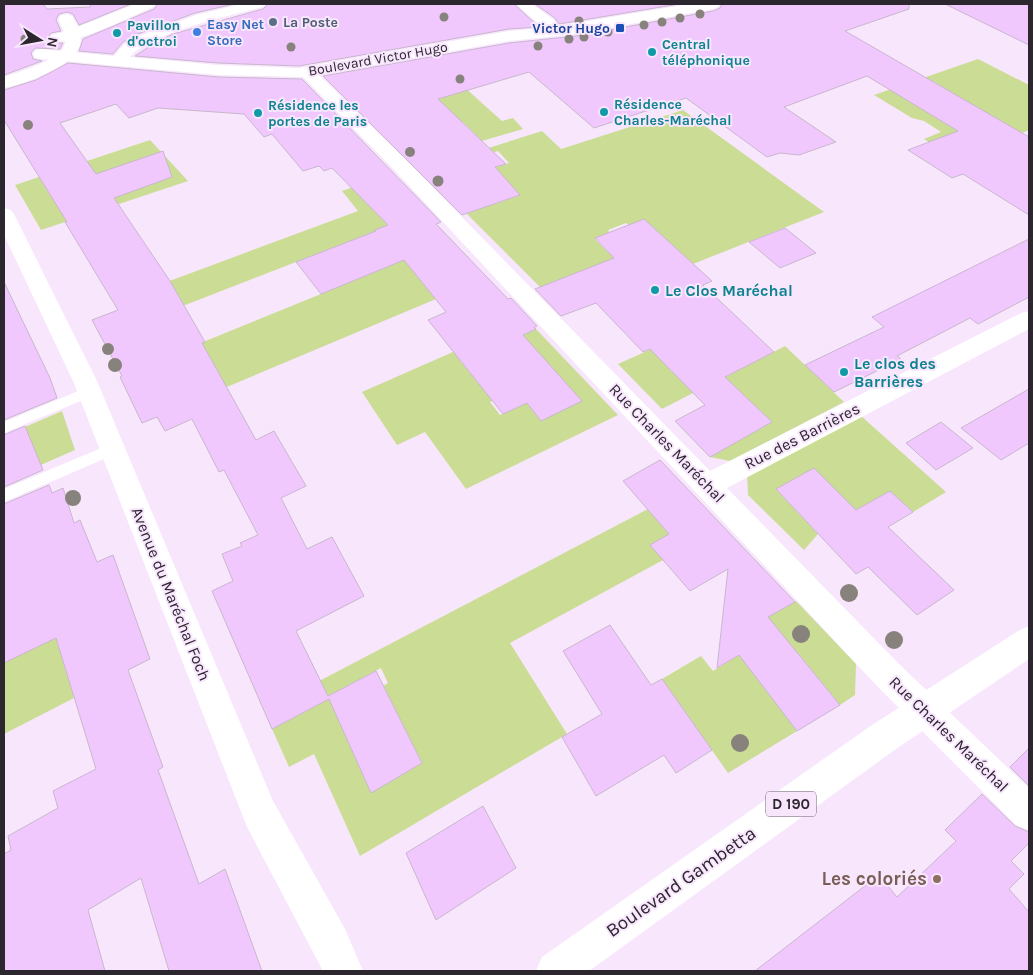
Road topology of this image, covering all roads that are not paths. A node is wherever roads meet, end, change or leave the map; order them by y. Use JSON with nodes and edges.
{"nodes":[{"id":1,"x":148,"y":4,"type":"edge"},
{"id":2,"x":258,"y":4,"type":"edge"},
{"id":3,"x":523,"y":4,"type":"edge"},
{"id":4,"x":713,"y":4,"type":"edge"},
{"id":5,"x":69,"y":14,"type":"dead end"},
{"id":6,"x":553,"y":32,"type":"junction"},
{"id":7,"x":132,"y":46,"type":"junction"},
{"id":8,"x":59,"y":47,"type":"junction"},
{"id":9,"x":117,"y":62,"type":"junction"},
{"id":10,"x":4,"y":69,"type":"edge"},
{"id":11,"x":307,"y":72,"type":"junction"},
{"id":12,"x":4,"y":83,"type":"edge"},
{"id":13,"x":4,"y":214,"type":"edge"},
{"id":14,"x":1029,"y":319,"type":"edge"},
{"id":15,"x":90,"y":392,"type":"junction"},
{"id":16,"x":4,"y":428,"type":"edge"},
{"id":17,"x":113,"y":448,"type":"junction"},
{"id":18,"x":708,"y":486,"type":"junction"},
{"id":19,"x":4,"y":496,"type":"edge"},
{"id":20,"x":1029,"y":641,"type":"edge"},
{"id":21,"x":924,"y":709,"type":"junction"},
{"id":22,"x":1029,"y":812,"type":"edge"},
{"id":23,"x":343,"y":971,"type":"edge"},
{"id":24,"x":556,"y":971,"type":"edge"}],
"edges":[{"from":1,"to":8,"type":"street"},
{"from":2,"to":7,"type":"street"},
{"from":3,"to":6,"type":"street"},
{"from":4,"to":6,"type":"street","name":"Boulevard Victor Hugo"},
{"from":5,"to":8,"type":"street"},
{"from":6,"to":11,"type":"street","name":"Boulevard Victor Hugo"},
{"from":7,"to":8,"type":"street"},
{"from":7,"to":9,"type":"street"},
{"from":8,"to":9,"type":"street","name":"Boulevard Victor Hugo"},
{"from":8,"to":10,"type":"street"},
{"from":8,"to":12,"type":"street"},
{"from":9,"to":11,"type":"street","name":"Boulevard Victor Hugo"},
{"from":11,"to":18,"type":"street","name":"Rue Charles Maréchal"},
{"from":13,"to":15,"type":"street","name":"Avenue du Maréchal Foch"},
{"from":14,"to":18,"type":"street","name":"Rue des Barrières"},
{"from":15,"to":16,"type":"lane"},
{"from":15,"to":17,"type":"street","name":"Avenue du Maréchal Foch"},
{"from":17,"to":19,"type":"lane"},
{"from":17,"to":23,"type":"street","name":"Avenue du Maréchal Foch"},
{"from":18,"to":21,"type":"street","name":"Rue Charles Maréchal"},
{"from":20,"to":21,"type":"street","name":"Boulevard Gambetta","number":"D 190"},
{"from":21,"to":22,"type":"street","name":"Rue Charles Maréchal"},
{"from":21,"to":24,"type":"street","name":"Boulevard Gambetta","number":"D 190"}]}
